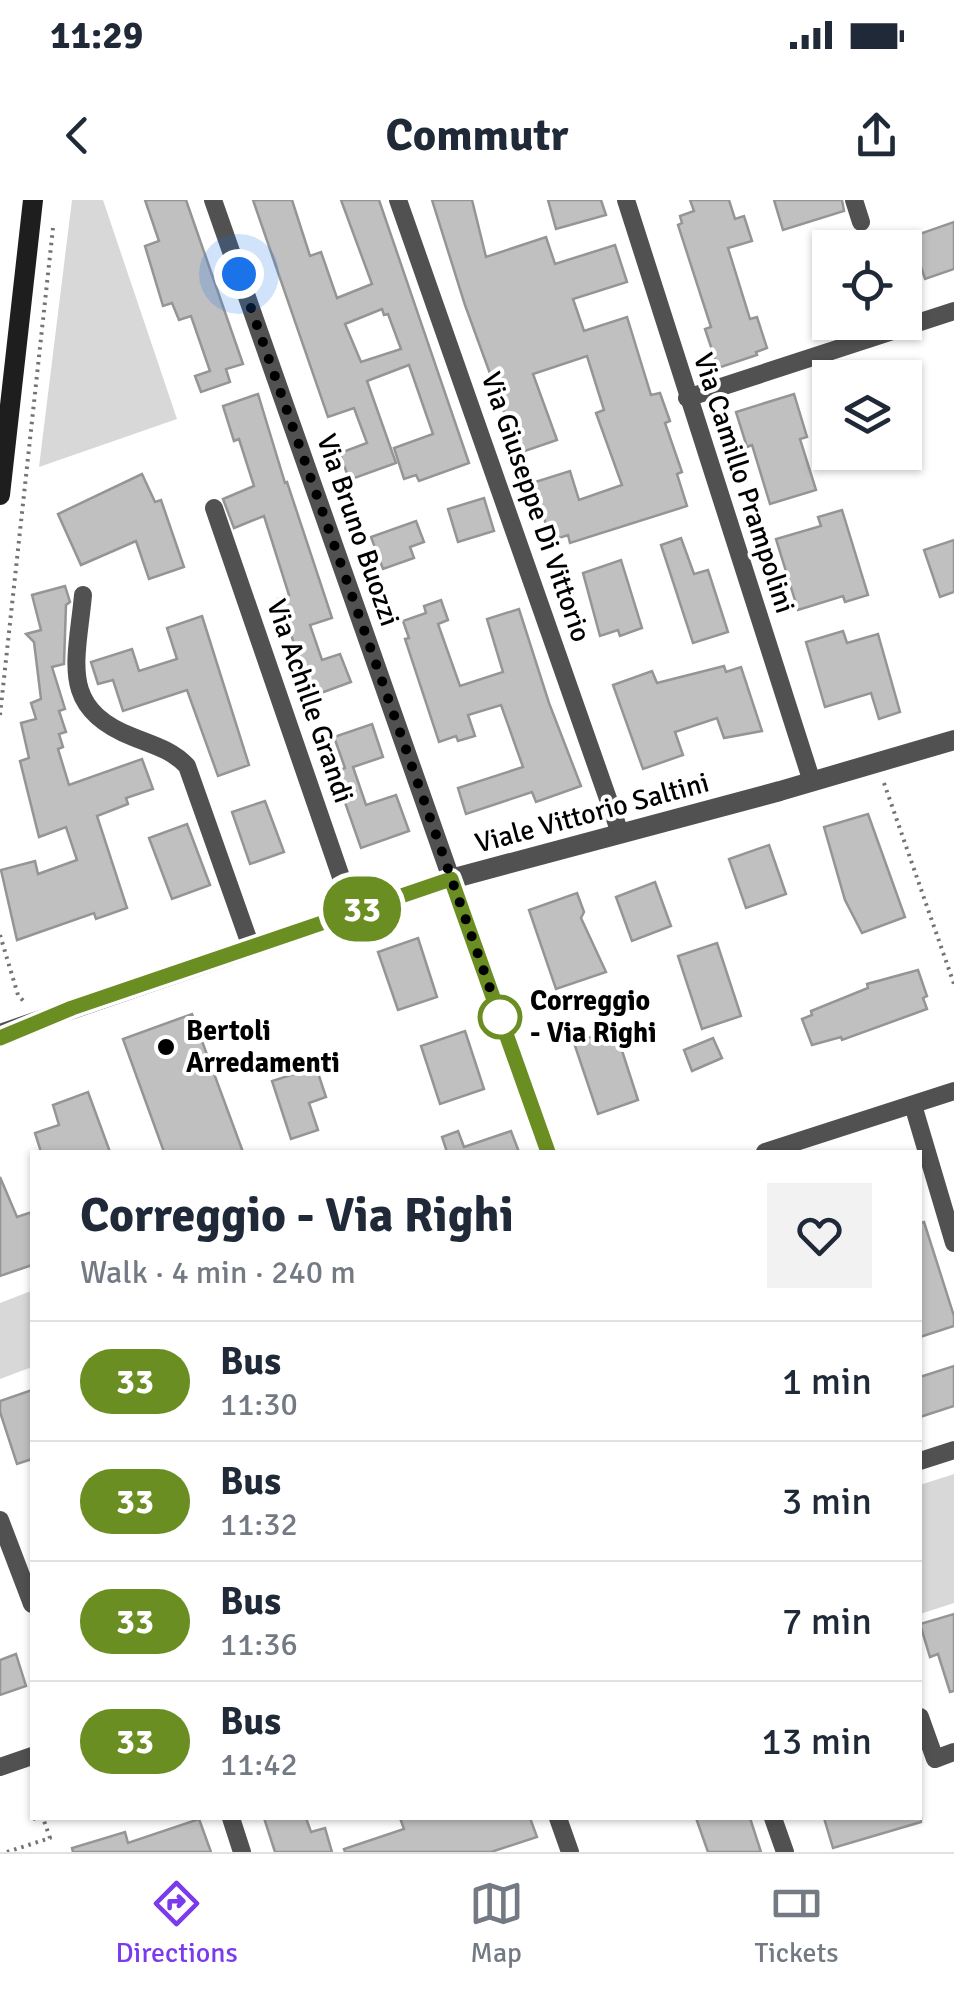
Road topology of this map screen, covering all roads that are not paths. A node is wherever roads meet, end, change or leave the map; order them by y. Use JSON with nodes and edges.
{"nodes":[{"id":1,"x":33,"y":200,"type":"edge"},
{"id":2,"x":213,"y":200,"type":"edge"},
{"id":3,"x":398,"y":200,"type":"edge"},
{"id":4,"x":626,"y":200,"type":"edge"},
{"id":5,"x":854,"y":200,"type":"edge"},
{"id":6,"x":861,"y":222,"type":"dead end"},
{"id":7,"x":954,"y":311,"type":"edge"},
{"id":8,"x":687,"y":398,"type":"junction"},
{"id":9,"x":0,"y":495,"type":"edge"},
{"id":10,"x":214,"y":508,"type":"dead end"},
{"id":11,"x":84,"y":595,"type":"dead end"},
{"id":12,"x":954,"y":740,"type":"edge"},
{"id":13,"x":812,"y":782,"type":"junction"},
{"id":14,"x":620,"y":833,"type":"junction"},
{"id":15,"x":451,"y":879,"type":"junction"},
{"id":16,"x":353,"y":912,"type":"junction"},
{"id":17,"x":251,"y":947,"type":"junction"},
{"id":18,"x":0,"y":1014,"type":"edge"},
{"id":19,"x":15,"y":1030,"type":"edge"},
{"id":20,"x":954,"y":1092,"type":"edge"},
{"id":21,"x":913,"y":1105,"type":"junction"},
{"id":22,"x":547,"y":1150,"type":"edge"},
{"id":23,"x":772,"y":1150,"type":"edge"},
{"id":24,"x":954,"y":1243,"type":"edge"},
{"id":25,"x":954,"y":1450,"type":"edge"},
{"id":26,"x":922,"y":1461,"type":"edge"},
{"id":27,"x":0,"y":1520,"type":"edge"},
{"id":28,"x":30,"y":1599,"type":"edge"},
{"id":29,"x":922,"y":1723,"type":"edge"},
{"id":30,"x":954,"y":1752,"type":"edge"},
{"id":31,"x":30,"y":1757,"type":"edge"},
{"id":32,"x":0,"y":1767,"type":"edge"},
{"id":33,"x":232,"y":1820,"type":"edge"},
{"id":34,"x":559,"y":1820,"type":"edge"},
{"id":35,"x":774,"y":1820,"type":"edge"},
{"id":36,"x":242,"y":1852,"type":"edge"},
{"id":37,"x":570,"y":1852,"type":"edge"},
{"id":38,"x":785,"y":1852,"type":"edge"}],
"edges":[{"from":1,"to":9,"type":"main road"},
{"from":2,"to":15,"type":"street","name":"Via Bruno Buozzi"},
{"from":3,"to":14,"type":"street","name":"Via Giuseppe Di Vittorio"},
{"from":4,"to":8,"type":"street","name":"Via Camillo Prampolini"},
{"from":5,"to":6,"type":"street"},
{"from":7,"to":8,"type":"street"},
{"from":8,"to":13,"type":"street","name":"Via Camillo Prampolini"},
{"from":10,"to":16,"type":"street","name":"Via Achille Grandi"},
{"from":11,"to":17,"type":"street"},
{"from":12,"to":13,"type":"street","name":"Viale Vittorio Saltini"},
{"from":13,"to":14,"type":"street","name":"Viale Vittorio Saltini"},
{"from":14,"to":15,"type":"street","name":"Viale Vittorio Saltini"},
{"from":15,"to":16,"type":"street","name":"Viale Vittorio Saltini"},
{"from":15,"to":22,"type":"street","name":"Via Bruno Buozzi"},
{"from":16,"to":17,"type":"street","name":"Viale Vittorio Saltini"},
{"from":17,"to":19,"type":"street","name":"Viale Vittorio Saltini"},
{"from":18,"to":19,"type":"street"},
{"from":20,"to":21,"type":"street"},
{"from":21,"to":23,"type":"street"},
{"from":21,"to":24,"type":"street"},
{"from":25,"to":26,"type":"street"},
{"from":27,"to":28,"type":"street"},
{"from":29,"to":30,"type":"street"},
{"from":31,"to":32,"type":"street"},
{"from":33,"to":36,"type":"street"},
{"from":34,"to":37,"type":"street"},
{"from":35,"to":38,"type":"street"}]}
